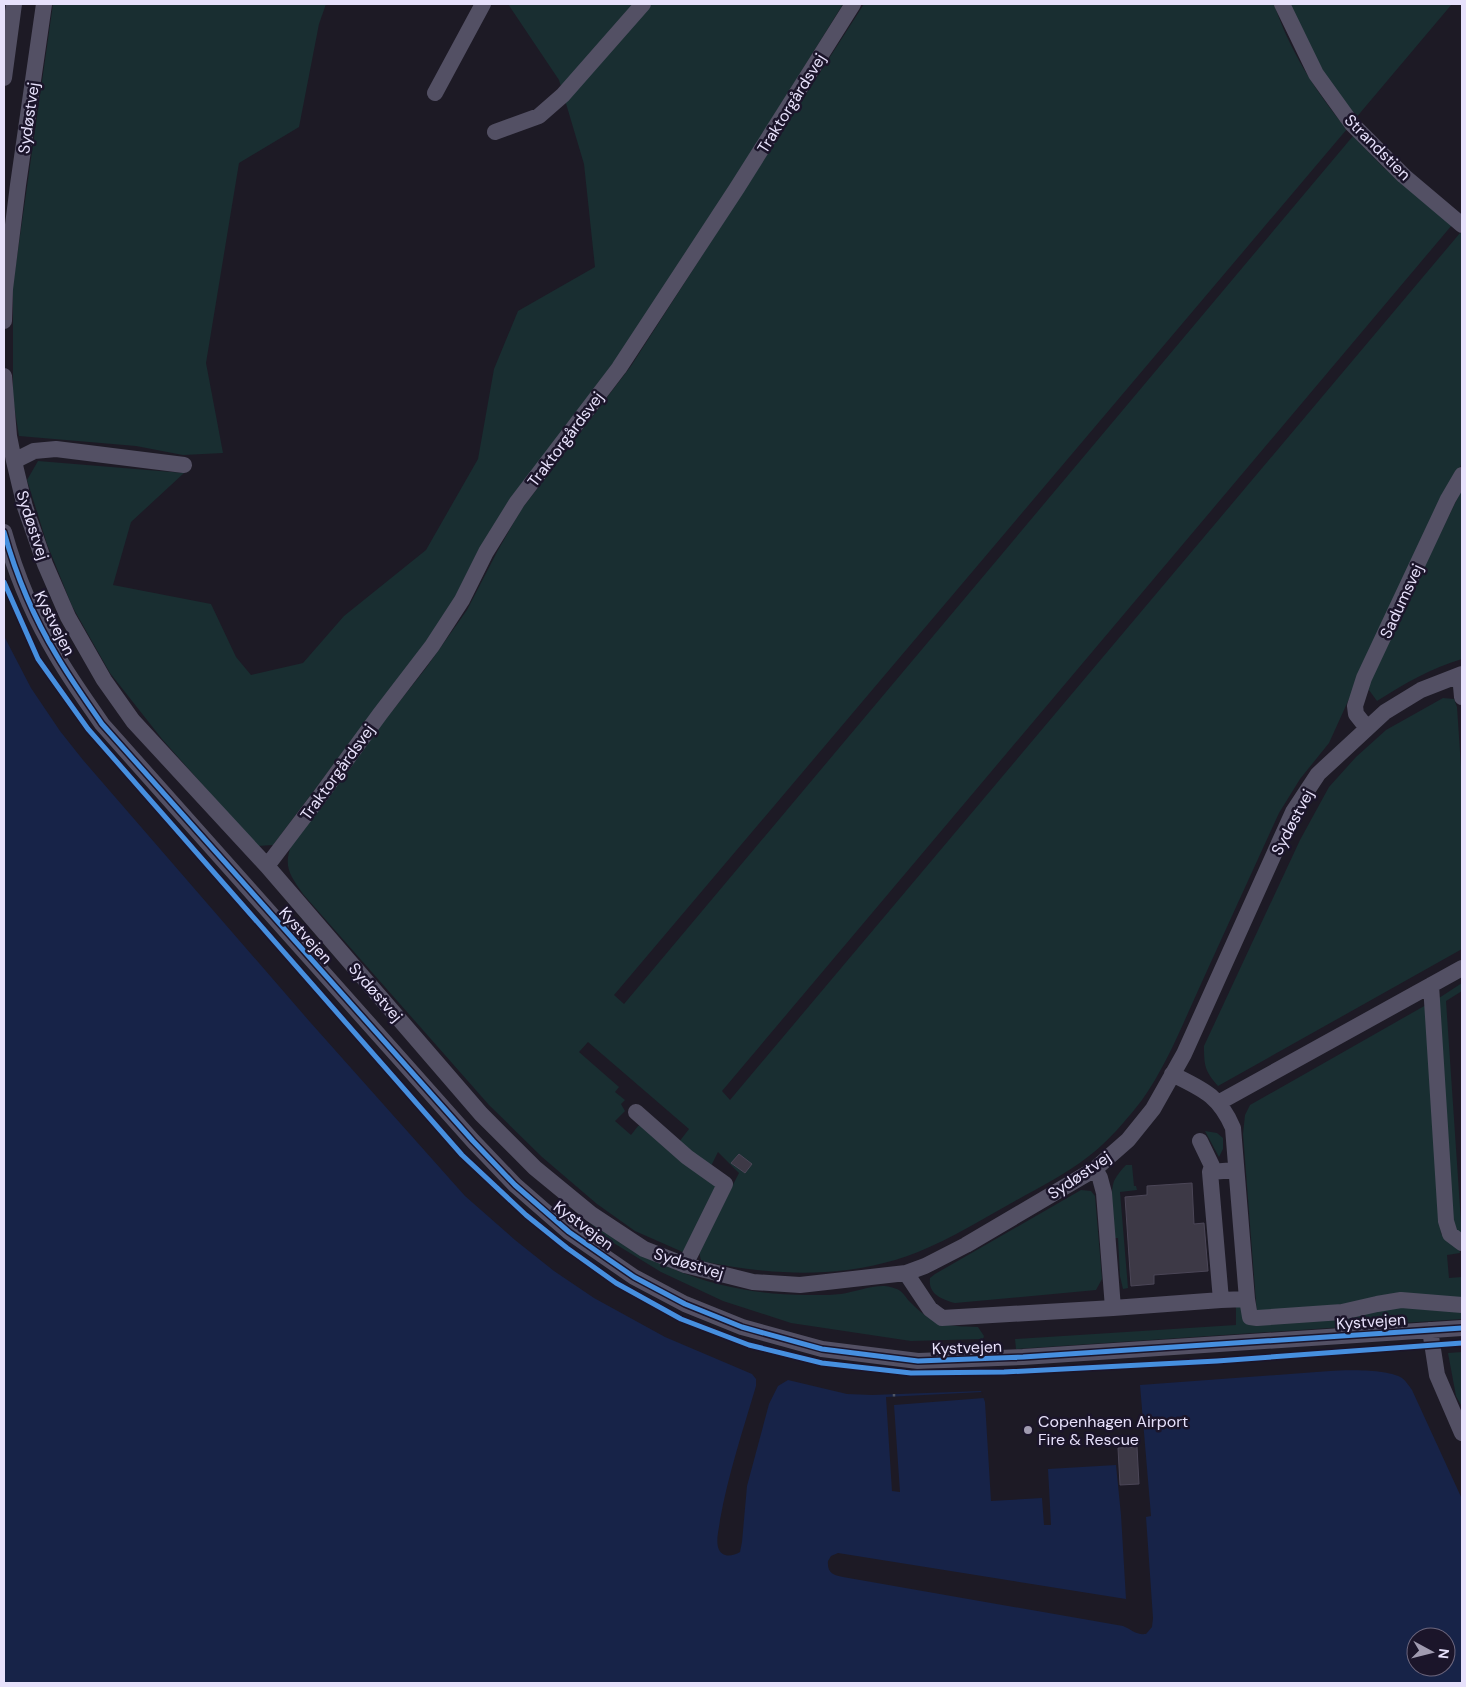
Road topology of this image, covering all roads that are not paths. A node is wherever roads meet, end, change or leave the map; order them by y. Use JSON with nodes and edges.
{"nodes":[{"id":1,"x":14,"y":4,"type":"edge"},
{"id":2,"x":44,"y":4,"type":"edge"},
{"id":3,"x":483,"y":4,"type":"edge"},
{"id":4,"x":643,"y":4,"type":"edge"},
{"id":5,"x":852,"y":4,"type":"edge"},
{"id":6,"x":1282,"y":4,"type":"edge"},
{"id":7,"x":4,"y":78,"type":"edge"},
{"id":8,"x":435,"y":93,"type":"dead end"},
{"id":9,"x":495,"y":132,"type":"dead end"},
{"id":10,"x":1462,"y":225,"type":"edge"},
{"id":11,"x":4,"y":321,"type":"edge"},
{"id":12,"x":4,"y":376,"type":"edge"},
{"id":13,"x":14,"y":462,"type":"junction"},
{"id":14,"x":184,"y":465,"type":"dead end"},
{"id":15,"x":1462,"y":475,"type":"edge"},
{"id":16,"x":4,"y":532,"type":"edge"},
{"id":17,"x":1461,"y":674,"type":"edge"},
{"id":18,"x":1462,"y":696,"type":"edge"},
{"id":19,"x":1367,"y":728,"type":"junction"},
{"id":20,"x":267,"y":866,"type":"junction"},
{"id":21,"x":1462,"y":968,"type":"edge"},
{"id":22,"x":1430,"y":985,"type":"junction"},
{"id":23,"x":1172,"y":1074,"type":"junction"},
{"id":24,"x":1218,"y":1103,"type":"junction"},
{"id":25,"x":636,"y":1112,"type":"dead end"},
{"id":26,"x":1200,"y":1140,"type":"dead end"},
{"id":27,"x":1095,"y":1169,"type":"junction"},
{"id":28,"x":1236,"y":1170,"type":"junction"},
{"id":29,"x":1210,"y":1172,"type":"junction"},
{"id":30,"x":1462,"y":1243,"type":"edge"},
{"id":31,"x":685,"y":1265,"type":"junction"},
{"id":32,"x":906,"y":1273,"type":"junction"},
{"id":33,"x":1247,"y":1299,"type":"junction"},
{"id":34,"x":1222,"y":1300,"type":"junction"},
{"id":35,"x":1462,"y":1305,"type":"edge"},
{"id":36,"x":1113,"y":1308,"type":"junction"},
{"id":37,"x":1462,"y":1328,"type":"edge"},
{"id":38,"x":1430,"y":1330,"type":"junction"},
{"id":39,"x":1462,"y":1433,"type":"edge"}],
"edges":[{"from":1,"to":7,"type":"street"},
{"from":2,"to":11,"type":"street","name":"Sydøstvej"},
{"from":3,"to":8,"type":"street"},
{"from":4,"to":9,"type":"street"},
{"from":5,"to":20,"type":"street","name":"Traktorgårdsvej"},
{"from":6,"to":10,"type":"street","name":"Strandstien"},
{"from":12,"to":13,"type":"street","name":"Sydøstvej"},
{"from":13,"to":14,"type":"street"},
{"from":13,"to":20,"type":"street","name":"Sydøstvej"},
{"from":15,"to":19,"type":"street","name":"Sadumsvej"},
{"from":16,"to":38,"type":"street","name":"Kystvejen"},
{"from":17,"to":18,"type":"street"},
{"from":17,"to":19,"type":"street","name":"Sydøstvej"},
{"from":19,"to":23,"type":"street","name":"Sydøstvej"},
{"from":20,"to":31,"type":"street","name":"Sydøstvej"},
{"from":21,"to":22,"type":"street"},
{"from":22,"to":24,"type":"street"},
{"from":22,"to":30,"type":"street"},
{"from":23,"to":24,"type":"street"},
{"from":23,"to":27,"type":"street","name":"Sydøstvej"},
{"from":24,"to":28,"type":"street"},
{"from":25,"to":31,"type":"street"},
{"from":26,"to":29,"type":"street"},
{"from":27,"to":32,"type":"street","name":"Sydøstvej"},
{"from":27,"to":36,"type":"street"},
{"from":28,"to":29,"type":"street"},
{"from":28,"to":33,"type":"street"},
{"from":29,"to":34,"type":"street"},
{"from":31,"to":32,"type":"street","name":"Sydøstvej"},
{"from":32,"to":36,"type":"street"},
{"from":33,"to":34,"type":"street"},
{"from":33,"to":35,"type":"street"},
{"from":34,"to":36,"type":"street"},
{"from":37,"to":38,"type":"street","name":"Kystvejen"},
{"from":38,"to":39,"type":"street"}]}
